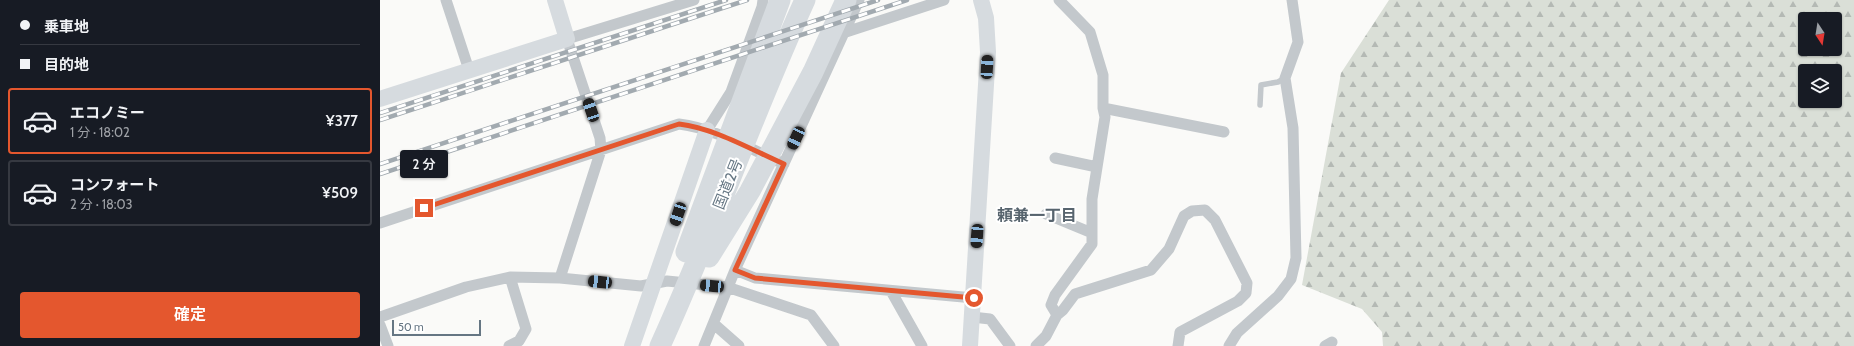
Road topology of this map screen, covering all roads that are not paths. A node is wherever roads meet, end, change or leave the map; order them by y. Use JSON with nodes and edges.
{"nodes":[{"id":1,"x":446,"y":0,"type":"edge"},
{"id":2,"x":555,"y":0,"type":"edge"},
{"id":3,"x":694,"y":0,"type":"edge"},
{"id":4,"x":763,"y":0,"type":"edge"},
{"id":5,"x":780,"y":0,"type":"edge"},
{"id":6,"x":804,"y":0,"type":"edge"},
{"id":7,"x":846,"y":0,"type":"edge"},
{"id":8,"x":859,"y":0,"type":"edge"},
{"id":9,"x":944,"y":0,"type":"edge"},
{"id":10,"x":981,"y":0,"type":"edge"},
{"id":11,"x":1059,"y":0,"type":"edge"},
{"id":12,"x":1292,"y":0,"type":"edge"},
{"id":13,"x":846,"y":32,"type":"junction"},
{"id":14,"x":567,"y":39,"type":"junction"},
{"id":15,"x":469,"y":70,"type":"junction"},
{"id":16,"x":1285,"y":78,"type":"junction"},
{"id":17,"x":380,"y":99,"type":"edge"},
{"id":18,"x":1260,"y":105,"type":"dead end"},
{"id":19,"x":1103,"y":108,"type":"junction"},
{"id":20,"x":707,"y":130,"type":"junction"},
{"id":21,"x":1224,"y":132,"type":"dead end"},
{"id":22,"x":601,"y":150,"type":"junction"},
{"id":23,"x":1054,"y":158,"type":"dead end"},
{"id":24,"x":784,"y":164,"type":"junction"},
{"id":25,"x":1097,"y":167,"type":"junction"},
{"id":26,"x":1046,"y":214,"type":"dead end"},
{"id":27,"x":380,"y":223,"type":"edge"},
{"id":28,"x":1092,"y":233,"type":"junction"},
{"id":29,"x":735,"y":270,"type":"junction"},
{"id":30,"x":510,"y":277,"type":"junction"},
{"id":31,"x":560,"y":278,"type":"junction"},
{"id":32,"x":689,"y":282,"type":"junction"},
{"id":33,"x":654,"y":284,"type":"junction"},
{"id":34,"x":727,"y":287,"type":"junction"},
{"id":35,"x":891,"y":291,"type":"junction"},
{"id":36,"x":974,"y":298,"type":"junction"},
{"id":37,"x":1057,"y":315,"type":"junction"},
{"id":38,"x":972,"y":316,"type":"junction"},
{"id":39,"x":380,"y":317,"type":"edge"},
{"id":40,"x":714,"y":324,"type":"junction"},
{"id":41,"x":380,"y":325,"type":"edge"},
{"id":42,"x":388,"y":346,"type":"edge"},
{"id":43,"x":509,"y":346,"type":"edge"},
{"id":44,"x":632,"y":346,"type":"edge"},
{"id":45,"x":654,"y":346,"type":"edge"},
{"id":46,"x":660,"y":346,"type":"edge"},
{"id":47,"x":704,"y":346,"type":"edge"},
{"id":48,"x":738,"y":346,"type":"edge"},
{"id":49,"x":834,"y":346,"type":"edge"},
{"id":50,"x":922,"y":346,"type":"edge"},
{"id":51,"x":970,"y":346,"type":"edge"},
{"id":52,"x":1010,"y":346,"type":"edge"},
{"id":53,"x":1036,"y":346,"type":"edge"},
{"id":54,"x":1178,"y":346,"type":"edge"},
{"id":55,"x":1229,"y":346,"type":"edge"}],
"edges":[{"from":1,"to":15,"type":"street"},
{"from":2,"to":14,"type":"street"},
{"from":3,"to":14,"type":"street"},
{"from":4,"to":20,"type":"street"},
{"from":5,"to":45,"type":"highway"},
{"from":6,"to":32,"type":"highway","name":"国道2号"},
{"from":7,"to":32,"type":"highway"},
{"from":8,"to":13,"type":"street"},
{"from":9,"to":13,"type":"street"},
{"from":10,"to":36,"type":"street"},
{"from":11,"to":19,"type":"street"},
{"from":12,"to":16,"type":"street"},
{"from":13,"to":24,"type":"street"},
{"from":14,"to":15,"type":"street"},
{"from":14,"to":22,"type":"street"},
{"from":15,"to":17,"type":"street"},
{"from":16,"to":18,"type":"lane"},
{"from":16,"to":55,"type":"street"},
{"from":19,"to":21,"type":"street"},
{"from":19,"to":25,"type":"street"},
{"from":20,"to":22,"type":"street"},
{"from":20,"to":24,"type":"street"},
{"from":20,"to":33,"type":"street"},
{"from":22,"to":27,"type":"street"},
{"from":22,"to":31,"type":"street"},
{"from":23,"to":25,"type":"street"},
{"from":24,"to":29,"type":"street"},
{"from":25,"to":28,"type":"street"},
{"from":26,"to":28,"type":"street"},
{"from":28,"to":37,"type":"street"},
{"from":29,"to":34,"type":"street"},
{"from":29,"to":35,"type":"street"},
{"from":30,"to":31,"type":"street"},
{"from":30,"to":39,"type":"street"},
{"from":30,"to":43,"type":"street"},
{"from":31,"to":33,"type":"street"},
{"from":32,"to":46,"type":"highway","name":"国道2号"},
{"from":33,"to":34,"type":"street"},
{"from":33,"to":44,"type":"street"},
{"from":34,"to":40,"type":"street"},
{"from":34,"to":49,"type":"street"},
{"from":35,"to":36,"type":"street"},
{"from":35,"to":50,"type":"street"},
{"from":36,"to":38,"type":"street"},
{"from":37,"to":53,"type":"street"},
{"from":37,"to":54,"type":"street"},
{"from":38,"to":51,"type":"street"},
{"from":38,"to":52,"type":"street"},
{"from":40,"to":47,"type":"street"},
{"from":40,"to":48,"type":"street"},
{"from":41,"to":42,"type":"street"}]}
